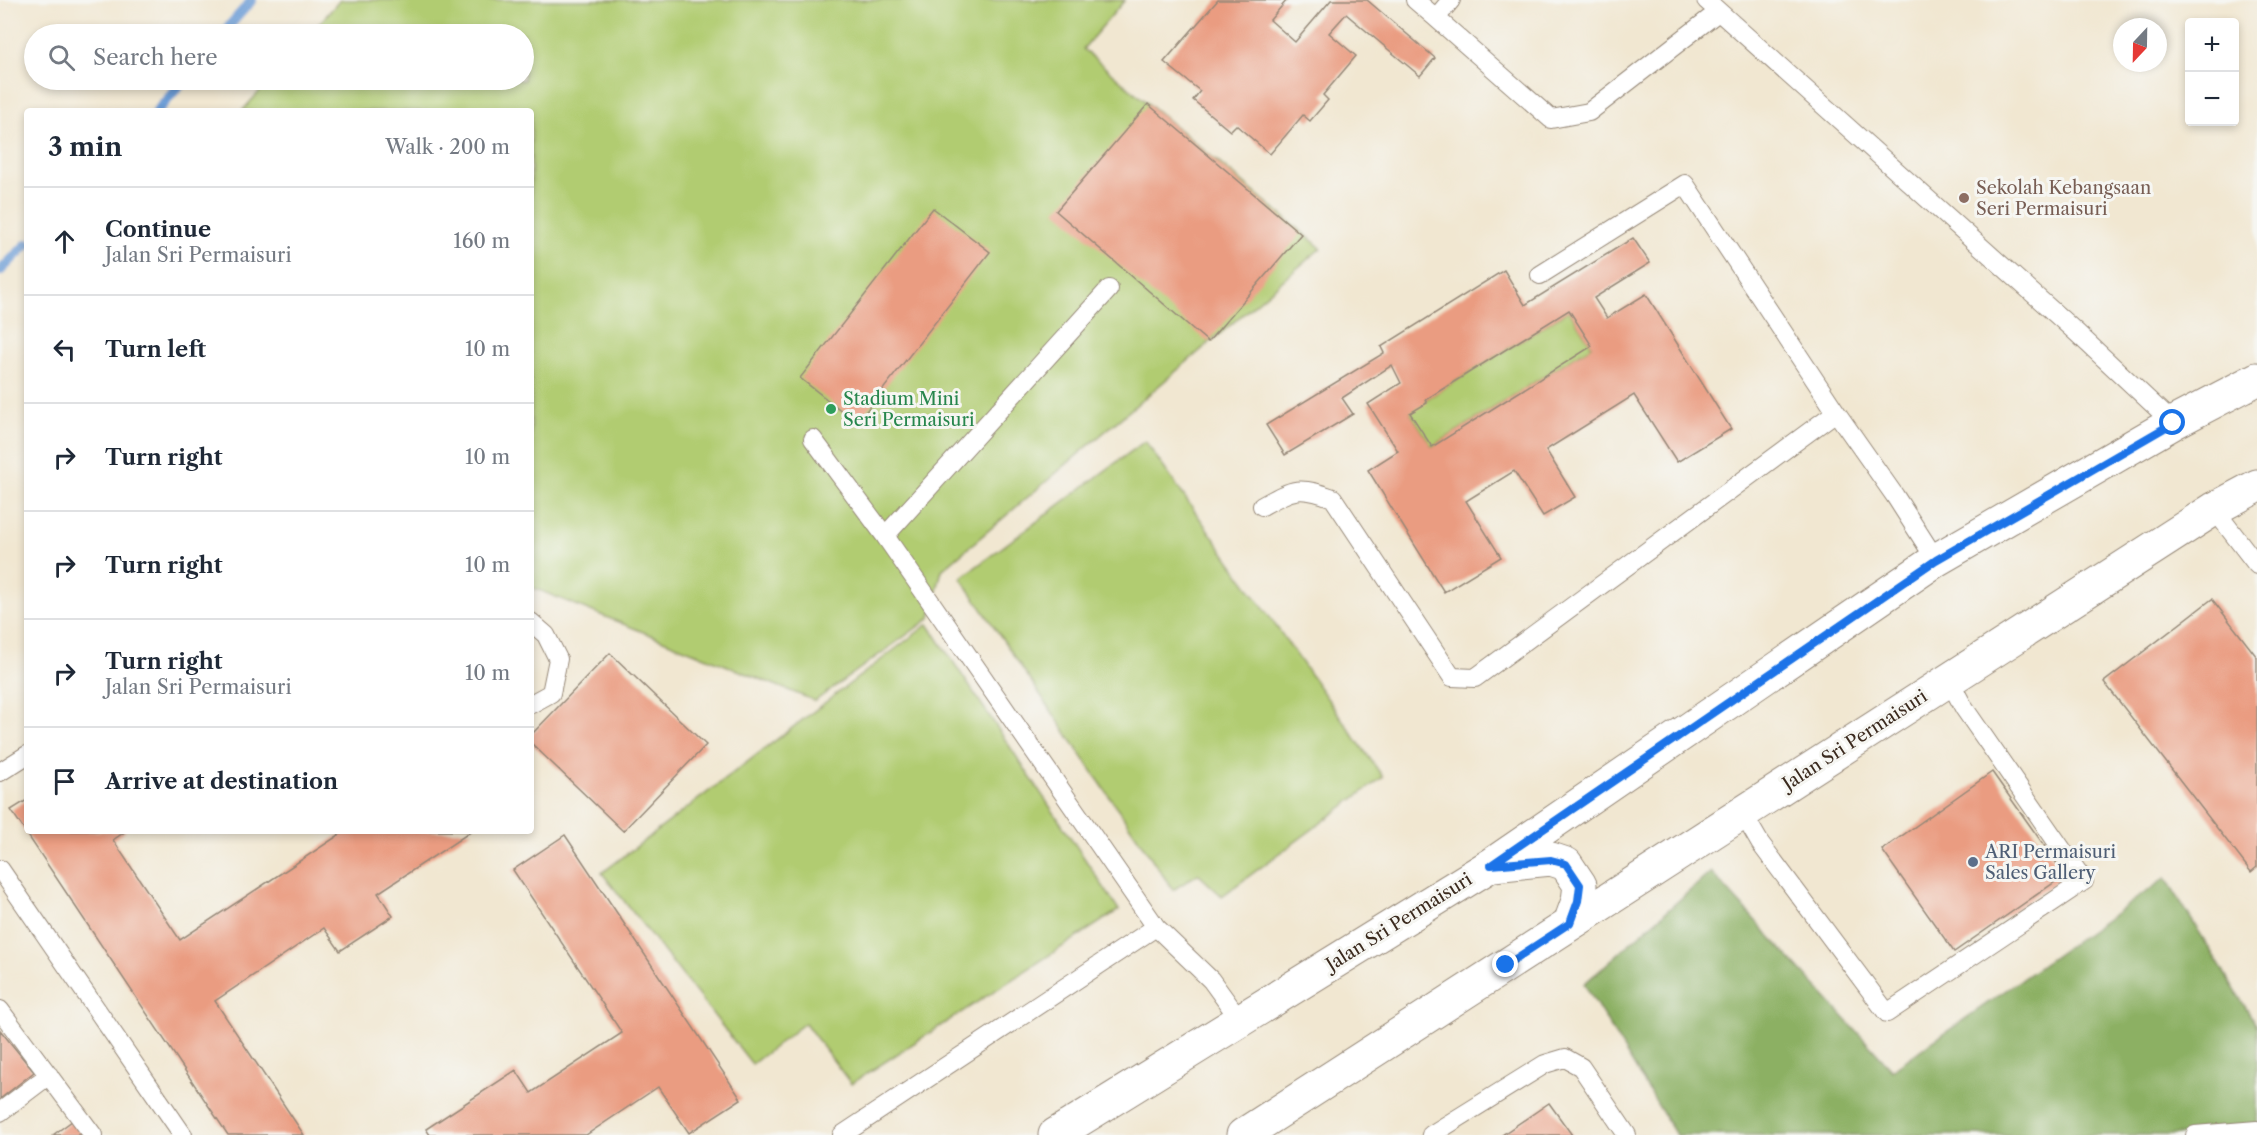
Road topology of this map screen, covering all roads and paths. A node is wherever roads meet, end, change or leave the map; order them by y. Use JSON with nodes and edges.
{"nodes":[{"id":1,"x":1414,"y":0,"type":"edge"},
{"id":2,"x":1451,"y":0,"type":"edge"},
{"id":3,"x":1712,"y":6,"type":"edge"},
{"id":4,"x":1436,"y":18,"type":"junction"},
{"id":5,"x":1540,"y":274,"type":"dead end"},
{"id":6,"x":1109,"y":288,"type":"dead end"},
{"id":7,"x":2257,"y":379,"type":"edge"},
{"id":8,"x":1836,"y":412,"type":"junction"},
{"id":9,"x":2173,"y":423,"type":"junction"},
{"id":10,"x":813,"y":439,"type":"dead end"},
{"id":11,"x":2257,"y":486,"type":"edge"},
{"id":12,"x":1262,"y":506,"type":"dead end"},
{"id":13,"x":2214,"y":509,"type":"junction"},
{"id":14,"x":885,"y":536,"type":"junction"},
{"id":15,"x":1936,"y":560,"type":"junction"},
{"id":16,"x":2257,"y":566,"type":"edge"},
{"id":17,"x":534,"y":625,"type":"edge"},
{"id":18,"x":1948,"y":680,"type":"junction"},
{"id":19,"x":534,"y":702,"type":"edge"},
{"id":20,"x":24,"y":757,"type":"edge"},
{"id":21,"x":0,"y":772,"type":"edge"},
{"id":22,"x":1742,"y":812,"type":"junction"},
{"id":23,"x":1491,"y":865,"type":"junction"},
{"id":24,"x":0,"y":868,"type":"edge"},
{"id":25,"x":1570,"y":923,"type":"junction"},
{"id":26,"x":1156,"y":927,"type":"junction"},
{"id":27,"x":0,"y":1010,"type":"edge"},
{"id":28,"x":1240,"y":1020,"type":"junction"},
{"id":29,"x":49,"y":1075,"type":"junction"},
{"id":30,"x":0,"y":1112,"type":"edge"},
{"id":31,"x":2257,"y":1130,"type":"edge"},
{"id":32,"x":93,"y":1135,"type":"edge"},
{"id":33,"x":183,"y":1135,"type":"edge"},
{"id":34,"x":842,"y":1135,"type":"edge"},
{"id":35,"x":1055,"y":1135,"type":"edge"},
{"id":36,"x":1243,"y":1135,"type":"edge"},
{"id":37,"x":1431,"y":1135,"type":"edge"},
{"id":38,"x":1627,"y":1135,"type":"edge"},
{"id":39,"x":2195,"y":1135,"type":"edge"}],
"edges":[{"from":1,"to":4,"type":"lane"},
{"from":2,"to":4,"type":"lane"},
{"from":3,"to":4,"type":"lane"},
{"from":3,"to":9,"type":"lane"},
{"from":5,"to":8,"type":"lane"},
{"from":6,"to":14,"type":"lane"},
{"from":7,"to":9,"type":"street","name":"Jalan Sri Permaisuri"},
{"from":8,"to":12,"type":"lane"},
{"from":8,"to":15,"type":"lane"},
{"from":9,"to":15,"type":"street","name":"Jalan Sri Permaisuri"},
{"from":10,"to":14,"type":"lane"},
{"from":11,"to":13,"type":"street","name":"Jalan Sri Permaisuri"},
{"from":13,"to":16,"type":"lane"},
{"from":13,"to":18,"type":"street","name":"Jalan Sri Permaisuri"},
{"from":14,"to":26,"type":"lane"},
{"from":15,"to":23,"type":"street","name":"Jalan Sri Permaisuri"},
{"from":17,"to":19,"type":"lane"},
{"from":18,"to":22,"type":"street","name":"Jalan Sri Permaisuri"},
{"from":18,"to":22,"type":"lane"},
{"from":20,"to":21,"type":"lane"},
{"from":22,"to":25,"type":"street","name":"Jalan Sri Permaisuri"},
{"from":23,"to":25,"type":"street"},
{"from":23,"to":28,"type":"street","name":"Jalan Sri Permaisuri"},
{"from":24,"to":33,"type":"lane"},
{"from":25,"to":36,"type":"street","name":"Jalan Sri Permaisuri"},
{"from":26,"to":28,"type":"lane"},
{"from":26,"to":34,"type":"lane"},
{"from":27,"to":29,"type":"lane"},
{"from":28,"to":35,"type":"street","name":"Jalan Sri Permaisuri"},
{"from":29,"to":30,"type":"lane"},
{"from":29,"to":32,"type":"lane"},
{"from":31,"to":39,"type":"lane"},
{"from":37,"to":38,"type":"lane"}]}
